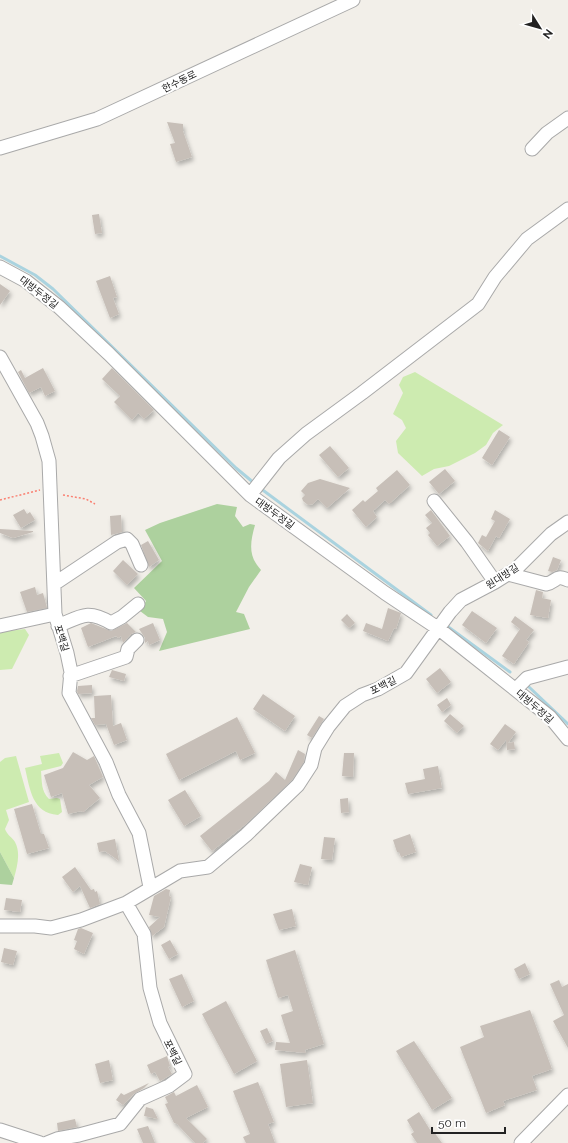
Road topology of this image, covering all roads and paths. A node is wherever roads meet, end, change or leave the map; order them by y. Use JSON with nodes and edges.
{"nodes":[{"id":1,"x":353,"y":0,"type":"edge"},
{"id":2,"x":568,"y":118,"type":"edge"},
{"id":3,"x":0,"y":148,"type":"edge"},
{"id":4,"x":532,"y":149,"type":"dead end"},
{"id":5,"x":568,"y":209,"type":"edge"},
{"id":6,"x":0,"y":267,"type":"edge"},
{"id":7,"x":0,"y":357,"type":"edge"},
{"id":8,"x":51,"y":489,"type":"junction"},
{"id":9,"x":255,"y":489,"type":"junction"},
{"id":10,"x":0,"y":500,"type":"edge"},
{"id":11,"x":434,"y":501,"type":"dead end"},
{"id":12,"x":95,"y":504,"type":"dead end"},
{"id":13,"x":568,"y":522,"type":"edge"},
{"id":14,"x":141,"y":565,"type":"dead end"},
{"id":15,"x":508,"y":574,"type":"junction"},
{"id":16,"x":568,"y":580,"type":"edge"},
{"id":17,"x":495,"y":582,"type":"junction"},
{"id":18,"x":54,"y":584,"type":"junction"},
{"id":19,"x":138,"y":604,"type":"dead end"},
{"id":20,"x":57,"y":620,"type":"junction"},
{"id":21,"x":0,"y":626,"type":"edge"},
{"id":22,"x":439,"y":629,"type":"junction"},
{"id":23,"x":136,"y":640,"type":"dead end"},
{"id":24,"x":568,"y":667,"type":"edge"},
{"id":25,"x":70,"y":676,"type":"junction"},
{"id":26,"x":516,"y":689,"type":"junction"},
{"id":27,"x":568,"y":739,"type":"edge"},
{"id":28,"x":150,"y":887,"type":"junction"},
{"id":29,"x":126,"y":903,"type":"junction"},
{"id":30,"x":0,"y":926,"type":"edge"},
{"id":31,"x":568,"y":1095,"type":"edge"},
{"id":32,"x":0,"y":1130,"type":"edge"},
{"id":33,"x":40,"y":1143,"type":"edge"},
{"id":34,"x":47,"y":1143,"type":"edge"},
{"id":35,"x":521,"y":1143,"type":"edge"}],
"edges":[{"from":1,"to":3,"type":"street","name":"한수동로"},
{"from":2,"to":4,"type":"street"},
{"from":5,"to":9,"type":"street"},
{"from":6,"to":9,"type":"street","name":"대방두정길"},
{"from":7,"to":8,"type":"street","name":"포백길"},
{"from":8,"to":10,"type":"path"},
{"from":8,"to":12,"type":"path"},
{"from":8,"to":18,"type":"street","name":"포백길"},
{"from":9,"to":22,"type":"street","name":"대방두정길"},
{"from":11,"to":17,"type":"street"},
{"from":13,"to":15,"type":"street","name":"원대방길"},
{"from":14,"to":18,"type":"street"},
{"from":15,"to":16,"type":"street"},
{"from":15,"to":17,"type":"street","name":"원대방길"},
{"from":17,"to":22,"type":"street","name":"원대방길"},
{"from":18,"to":20,"type":"street","name":"포백길"},
{"from":19,"to":20,"type":"street"},
{"from":20,"to":21,"type":"street"},
{"from":20,"to":25,"type":"street","name":"포백길"},
{"from":22,"to":26,"type":"street","name":"대방두정길"},
{"from":22,"to":28,"type":"street","name":"포백길"},
{"from":23,"to":25,"type":"street"},
{"from":24,"to":26,"type":"street"},
{"from":25,"to":28,"type":"street","name":"포백길"},
{"from":26,"to":27,"type":"street","name":"대방두정길"},
{"from":28,"to":29,"type":"street","name":"포백길"},
{"from":29,"to":30,"type":"street","name":"포백길"},
{"from":29,"to":34,"type":"street","name":"포백길"},
{"from":31,"to":35,"type":"street"},
{"from":32,"to":33,"type":"street"}]}
